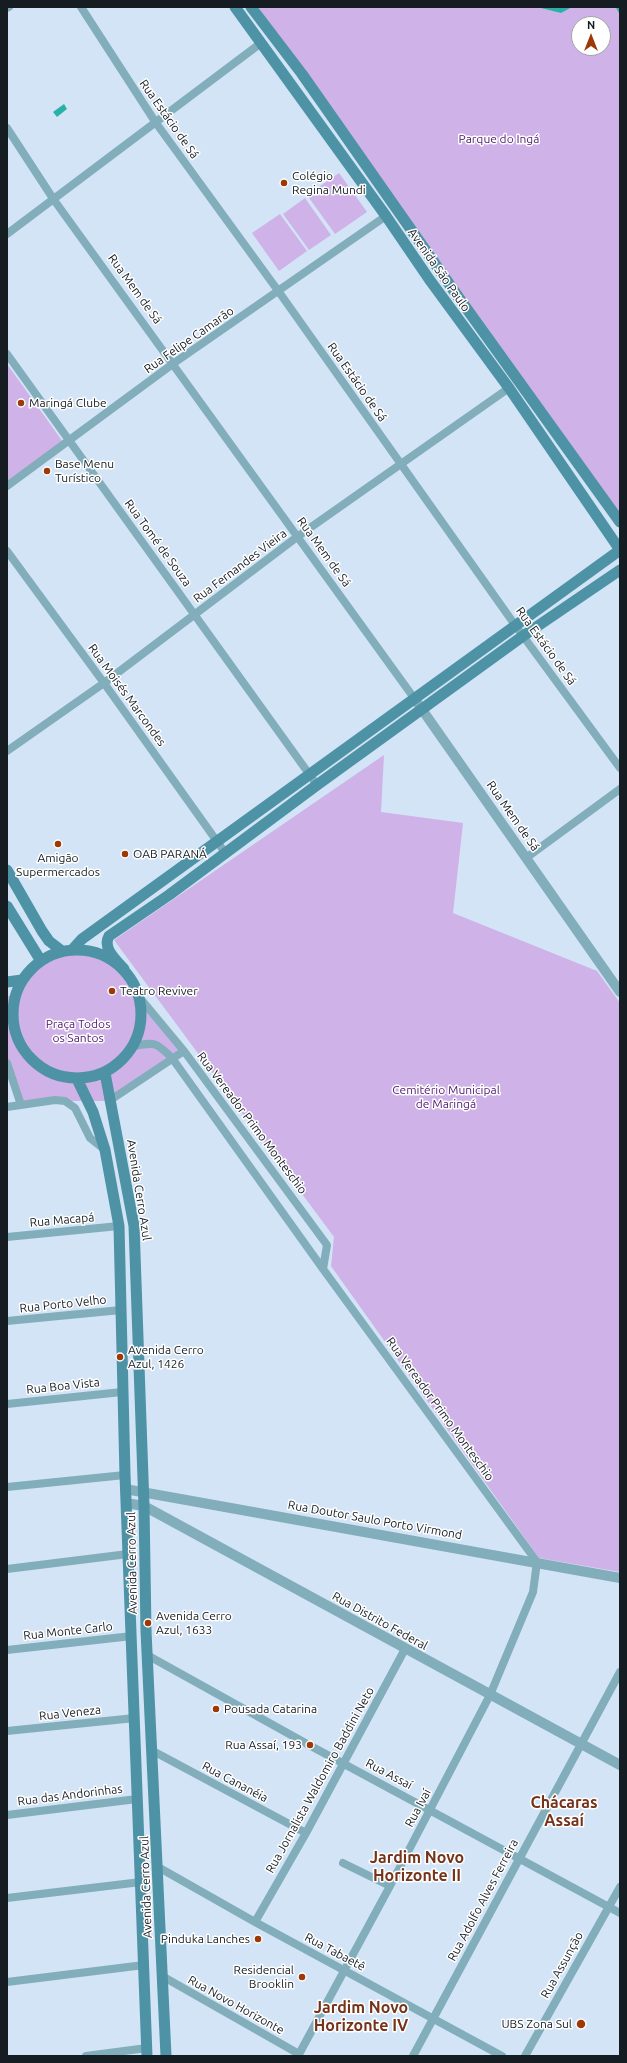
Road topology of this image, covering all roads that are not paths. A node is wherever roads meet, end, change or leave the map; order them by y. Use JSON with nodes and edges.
{"nodes":[{"id":1,"x":81,"y":7,"type":"edge"},
{"id":2,"x":236,"y":7,"type":"edge"},
{"id":3,"x":251,"y":7,"type":"edge"},
{"id":4,"x":261,"y":43,"type":"junction"},
{"id":5,"x":156,"y":123,"type":"junction"},
{"id":6,"x":7,"y":128,"type":"edge"},
{"id":7,"x":54,"y":200,"type":"junction"},
{"id":8,"x":386,"y":216,"type":"junction"},
{"id":9,"x":7,"y":234,"type":"edge"},
{"id":10,"x":428,"y":279,"type":"junction"},
{"id":11,"x":279,"y":292,"type":"junction"},
{"id":12,"x":459,"y":298,"type":"junction"},
{"id":13,"x":451,"y":310,"type":"junction"},
{"id":14,"x":480,"y":327,"type":"junction"},
{"id":15,"x":7,"y":354,"type":"edge"},
{"id":16,"x":174,"y":363,"type":"junction"},
{"id":17,"x":509,"y":388,"type":"junction"},
{"id":18,"x":70,"y":440,"type":"junction"},
{"id":19,"x":400,"y":464,"type":"junction"},
{"id":20,"x":7,"y":486,"type":"edge"},
{"id":21,"x":620,"y":522,"type":"edge"},
{"id":22,"x":297,"y":537,"type":"junction"},
{"id":23,"x":620,"y":550,"type":"edge"},
{"id":24,"x":7,"y":551,"type":"edge"},
{"id":25,"x":620,"y":570,"type":"edge"},
{"id":26,"x":195,"y":615,"type":"junction"},
{"id":27,"x":516,"y":625,"type":"junction"},
{"id":28,"x":523,"y":636,"type":"junction"},
{"id":29,"x":104,"y":683,"type":"junction"},
{"id":30,"x":414,"y":698,"type":"junction"},
{"id":31,"x":422,"y":710,"type":"junction"},
{"id":32,"x":7,"y":751,"type":"edge"},
{"id":33,"x":620,"y":768,"type":"edge"},
{"id":34,"x":309,"y":774,"type":"junction"},
{"id":35,"x":317,"y":785,"type":"junction"},
{"id":36,"x":620,"y":789,"type":"edge"},
{"id":37,"x":218,"y":842,"type":"junction"},
{"id":38,"x":226,"y":854,"type":"junction"},
{"id":39,"x":526,"y":858,"type":"junction"},
{"id":40,"x":7,"y":870,"type":"edge"},
{"id":41,"x":7,"y":906,"type":"edge"},
{"id":42,"x":67,"y":951,"type":"junction"},
{"id":43,"x":41,"y":961,"type":"junction"},
{"id":44,"x":124,"y":969,"type":"junction"},
{"id":45,"x":22,"y":980,"type":"junction"},
{"id":46,"x":7,"y":982,"type":"edge"},
{"id":47,"x":620,"y":992,"type":"edge"},
{"id":48,"x":140,"y":998,"type":"junction"},
{"id":49,"x":10,"y":1010,"type":"edge"},
{"id":50,"x":134,"y":1046,"type":"junction"},
{"id":51,"x":184,"y":1051,"type":"junction"},
{"id":52,"x":172,"y":1058,"type":"junction"},
{"id":53,"x":7,"y":1063,"type":"edge"},
{"id":54,"x":105,"y":1073,"type":"junction"},
{"id":55,"x":77,"y":1079,"type":"junction"},
{"id":56,"x":109,"y":1101,"type":"junction"},
{"id":57,"x":21,"y":1105,"type":"junction"},
{"id":58,"x":7,"y":1107,"type":"edge"},
{"id":59,"x":105,"y":1150,"type":"junction"},
{"id":60,"x":126,"y":1190,"type":"junction"},
{"id":61,"x":113,"y":1192,"type":"junction"},
{"id":62,"x":119,"y":1226,"type":"junction"},
{"id":63,"x":7,"y":1237,"type":"edge"},
{"id":64,"x":323,"y":1269,"type":"junction"},
{"id":65,"x":121,"y":1310,"type":"junction"},
{"id":66,"x":7,"y":1322,"type":"edge"},
{"id":67,"x":122,"y":1392,"type":"junction"},
{"id":68,"x":7,"y":1404,"type":"edge"},
{"id":69,"x":125,"y":1475,"type":"junction"},
{"id":70,"x":7,"y":1487,"type":"edge"},
{"id":71,"x":125,"y":1489,"type":"junction"},
{"id":72,"x":143,"y":1492,"type":"junction"},
{"id":73,"x":126,"y":1503,"type":"junction"},
{"id":74,"x":144,"y":1506,"type":"junction"},
{"id":75,"x":128,"y":1554,"type":"junction"},
{"id":76,"x":537,"y":1562,"type":"junction"},
{"id":77,"x":7,"y":1569,"type":"edge"},
{"id":78,"x":620,"y":1578,"type":"edge"},
{"id":79,"x":130,"y":1600,"type":"junction"},
{"id":80,"x":146,"y":1631,"type":"junction"},
{"id":81,"x":132,"y":1636,"type":"junction"},
{"id":82,"x":405,"y":1649,"type":"junction"},
{"id":83,"x":7,"y":1650,"type":"edge"},
{"id":84,"x":147,"y":1655,"type":"junction"},
{"id":85,"x":620,"y":1672,"type":"edge"},
{"id":86,"x":490,"y":1695,"type":"junction"},
{"id":87,"x":135,"y":1718,"type":"junction"},
{"id":88,"x":7,"y":1731,"type":"edge"},
{"id":89,"x":582,"y":1745,"type":"junction"},
{"id":90,"x":153,"y":1751,"type":"junction"},
{"id":91,"x":344,"y":1763,"type":"junction"},
{"id":92,"x":620,"y":1765,"type":"edge"},
{"id":93,"x":137,"y":1799,"type":"junction"},
{"id":94,"x":431,"y":1811,"type":"junction"},
{"id":95,"x":7,"y":1815,"type":"edge"},
{"id":96,"x":156,"y":1819,"type":"junction"},
{"id":97,"x":306,"y":1833,"type":"junction"},
{"id":98,"x":139,"y":1848,"type":"junction"},
{"id":99,"x":519,"y":1858,"type":"junction"},
{"id":100,"x":342,"y":1862,"type":"dead end"},
{"id":101,"x":158,"y":1867,"type":"junction"},
{"id":102,"x":159,"y":1879,"type":"junction"},
{"id":103,"x":141,"y":1882,"type":"junction"},
{"id":104,"x":390,"y":1886,"type":"junction"},
{"id":105,"x":620,"y":1887,"type":"edge"},
{"id":106,"x":7,"y":1898,"type":"edge"},
{"id":107,"x":609,"y":1907,"type":"junction"},
{"id":108,"x":620,"y":1913,"type":"edge"},
{"id":109,"x":255,"y":1922,"type":"junction"},
{"id":110,"x":144,"y":1966,"type":"junction"},
{"id":111,"x":344,"y":1971,"type":"junction"},
{"id":112,"x":162,"y":1976,"type":"junction"},
{"id":113,"x":7,"y":1982,"type":"edge"},
{"id":114,"x":163,"y":1997,"type":"junction"},
{"id":115,"x":433,"y":2019,"type":"junction"},
{"id":116,"x":146,"y":2027,"type":"junction"},
{"id":117,"x":166,"y":2042,"type":"junction"},
{"id":118,"x":147,"y":2052,"type":"edge"},
{"id":119,"x":299,"y":2055,"type":"edge"},
{"id":120,"x":86,"y":2056,"type":"edge"},
{"id":121,"x":166,"y":2056,"type":"edge"},
{"id":122,"x":413,"y":2056,"type":"edge"},
{"id":123,"x":502,"y":2056,"type":"edge"},
{"id":124,"x":525,"y":2056,"type":"edge"}],
"edges":[{"from":1,"to":5,"type":"street","name":"Rua Estácio de Sá"},
{"from":2,"to":4,"type":"main road","name":"Avenida São Paulo"},
{"from":3,"to":12,"type":"main road","name":"Avenida São Paulo"},
{"from":4,"to":5,"type":"street"},
{"from":4,"to":8,"type":"main road","name":"Avenida São Paulo"},
{"from":5,"to":7,"type":"street"},
{"from":5,"to":11,"type":"street","name":"Rua Estácio de Sá"},
{"from":6,"to":7,"type":"street","name":"Rua Mem de Sá"},
{"from":7,"to":9,"type":"street"},
{"from":7,"to":16,"type":"street","name":"Rua Mem de Sá"},
{"from":8,"to":10,"type":"main road","name":"Avenida São Paulo"},
{"from":8,"to":11,"type":"street","name":"Rua Felipe Camarão"},
{"from":10,"to":12,"type":"main road"},
{"from":10,"to":13,"type":"main road","name":"Avenida São Paulo"},
{"from":11,"to":16,"type":"street","name":"Rua Felipe Camarão"},
{"from":11,"to":19,"type":"street","name":"Rua Estácio de Sá"},
{"from":12,"to":14,"type":"main road","name":"Avenida São Paulo"},
{"from":13,"to":14,"type":"main road"},
{"from":13,"to":17,"type":"main road","name":"Avenida São Paulo"},
{"from":14,"to":21,"type":"main road","name":"Avenida São Paulo"},
{"from":15,"to":18,"type":"street","name":"Rua Tomé de Souza"},
{"from":16,"to":18,"type":"street","name":"Rua Felipe Camarão"},
{"from":16,"to":22,"type":"street","name":"Rua Mem de Sá"},
{"from":17,"to":19,"type":"street","name":"Rua Fernandes Vieira"},
{"from":17,"to":23,"type":"main road","name":"Avenida São Paulo"},
{"from":18,"to":20,"type":"street","name":"Rua Felipe Camarão"},
{"from":18,"to":26,"type":"street","name":"Rua Tomé de Souza"},
{"from":19,"to":22,"type":"street","name":"Rua Fernandes Vieira"},
{"from":19,"to":27,"type":"street","name":"Rua Estácio de Sá"},
{"from":22,"to":26,"type":"street","name":"Rua Fernandes Vieira"},
{"from":22,"to":30,"type":"street","name":"Rua Mem de Sá"},
{"from":23,"to":27,"type":"main road"},
{"from":24,"to":29,"type":"street","name":"Rua Moisés Marcondes"},
{"from":25,"to":28,"type":"main road"},
{"from":26,"to":29,"type":"street","name":"Rua Fernandes Vieira"},
{"from":26,"to":34,"type":"street","name":"Rua Tomé de Souza"},
{"from":27,"to":28,"type":"street","name":"Rua Estácio de Sá"},
{"from":27,"to":30,"type":"main road"},
{"from":28,"to":31,"type":"main road"},
{"from":28,"to":33,"type":"street","name":"Rua Estácio de Sá"},
{"from":29,"to":32,"type":"street","name":"Rua Fernandes Vieira"},
{"from":29,"to":37,"type":"street","name":"Rua Moisés Marcondes"},
{"from":30,"to":31,"type":"street","name":"Rua Mem de Sá"},
{"from":30,"to":34,"type":"main road"},
{"from":31,"to":35,"type":"main road"},
{"from":31,"to":39,"type":"street","name":"Rua Mem de Sá"},
{"from":34,"to":35,"type":"street","name":"Rua Tomé de Souza"},
{"from":34,"to":37,"type":"main road"},
{"from":35,"to":38,"type":"main road"},
{"from":36,"to":39,"type":"street"},
{"from":37,"to":38,"type":"street","name":"Rua Moisés Marcondes"},
{"from":37,"to":42,"type":"main road"},
{"from":38,"to":44,"type":"main road"},
{"from":39,"to":47,"type":"street","name":"Rua Mem de Sá"},
{"from":40,"to":42,"type":"main road"},
{"from":41,"to":43,"type":"main road"},
{"from":42,"to":43,"type":"main road"},
{"from":42,"to":44,"type":"main road"},
{"from":43,"to":45,"type":"main road"},
{"from":44,"to":48,"type":"main road"},
{"from":45,"to":46,"type":"main road"},
{"from":45,"to":49,"type":"main road"},
{"from":48,"to":50,"type":"main road"},
{"from":48,"to":51,"type":"street","name":"Rua Vereador Primo Monteschio"},
{"from":49,"to":55,"type":"main road"},
{"from":50,"to":52,"type":"street","name":"Rua Vereador Primo Monteschio"},
{"from":50,"to":54,"type":"main road"},
{"from":51,"to":52,"type":"street"},
{"from":51,"to":64,"type":"street","name":"Rua Vereador Primo Monteschio"},
{"from":52,"to":56,"type":"street"},
{"from":52,"to":64,"type":"street","name":"Rua Vereador Primo Monteschio"},
{"from":53,"to":57,"type":"street"},
{"from":54,"to":55,"type":"main road"},
{"from":54,"to":56,"type":"main road","name":"Avenida Cerro Azul"},
{"from":55,"to":59,"type":"main road","name":"Avenida Cerro Azul"},
{"from":56,"to":60,"type":"main road","name":"Avenida Cerro Azul"},
{"from":57,"to":58,"type":"street"},
{"from":57,"to":59,"type":"street"},
{"from":59,"to":61,"type":"main road","name":"Avenida Cerro Azul"},
{"from":60,"to":61,"type":"main road"},
{"from":60,"to":72,"type":"main road","name":"Avenida Cerro Azul"},
{"from":61,"to":62,"type":"main road","name":"Avenida Cerro Azul"},
{"from":62,"to":63,"type":"street","name":"Rua Macapá"},
{"from":62,"to":65,"type":"main road","name":"Avenida Cerro Azul"},
{"from":64,"to":76,"type":"street","name":"Rua Vereador Primo Monteschio"},
{"from":65,"to":66,"type":"street","name":"Rua Porto Velho"},
{"from":65,"to":67,"type":"main road","name":"Avenida Cerro Azul"},
{"from":67,"to":68,"type":"street","name":"Rua Boa Vista"},
{"from":67,"to":69,"type":"main road","name":"Avenida Cerro Azul"},
{"from":69,"to":70,"type":"street"},
{"from":69,"to":71,"type":"main road","name":"Avenida Cerro Azul"},
{"from":71,"to":72,"type":"street","name":"Rua Doutor Saulo Porto Virmond"},
{"from":71,"to":73,"type":"main road","name":"Avenida Cerro Azul"},
{"from":72,"to":74,"type":"main road","name":"Avenida Cerro Azul"},
{"from":72,"to":76,"type":"street","name":"Rua Doutor Saulo Porto Virmond"},
{"from":73,"to":74,"type":"street","name":"Rua Distrito Federal"},
{"from":73,"to":75,"type":"main road","name":"Avenida Cerro Azul"},
{"from":74,"to":80,"type":"main road","name":"Avenida Cerro Azul"},
{"from":74,"to":82,"type":"street","name":"Rua Distrito Federal"},
{"from":75,"to":77,"type":"street"},
{"from":75,"to":79,"type":"main road","name":"Avenida Cerro Azul"},
{"from":76,"to":78,"type":"street","name":"Rua Doutor Saulo Porto Virmond"},
{"from":76,"to":86,"type":"street","name":"Rua Ivaí"},
{"from":79,"to":80,"type":"main road"},
{"from":79,"to":81,"type":"main road","name":"Avenida Cerro Azul"},
{"from":80,"to":84,"type":"main road","name":"Avenida Cerro Azul"},
{"from":81,"to":83,"type":"street","name":"Rua Monte Carlo"},
{"from":81,"to":87,"type":"main road","name":"Avenida Cerro Azul"},
{"from":82,"to":86,"type":"street","name":"Rua Distrito Federal"},
{"from":82,"to":91,"type":"street","name":"Rua Jornalista Waldomiro Baddini Neto"},
{"from":84,"to":90,"type":"main road","name":"Avenida Cerro Azul"},
{"from":84,"to":91,"type":"street","name":"Rua Assaí"},
{"from":85,"to":89,"type":"street","name":"Rua Adolfo Alves Ferreira"},
{"from":86,"to":89,"type":"street","name":"Rua Distrito Federal"},
{"from":86,"to":94,"type":"street","name":"Rua Ivaí"},
{"from":87,"to":88,"type":"street","name":"Rua Veneza"},
{"from":87,"to":93,"type":"main road","name":"Avenida Cerro Azul"},
{"from":89,"to":92,"type":"street","name":"Rua Distrito Federal"},
{"from":89,"to":99,"type":"street","name":"Rua Adolfo Alves Ferreira"},
{"from":90,"to":96,"type":"main road","name":"Avenida Cerro Azul"},
{"from":90,"to":97,"type":"street","name":"Rua Cananéia"},
{"from":91,"to":94,"type":"street","name":"Rua Assaí"},
{"from":91,"to":97,"type":"street","name":"Rua Jornalista Waldomiro Baddini Neto"},
{"from":93,"to":95,"type":"street","name":"Rua das Andorinhas"},
{"from":93,"to":96,"type":"main road"},
{"from":93,"to":98,"type":"main road","name":"Avenida Cerro Azul"},
{"from":94,"to":99,"type":"street","name":"Rua Assaí"},
{"from":94,"to":104,"type":"street","name":"Rua Ivaí"},
{"from":96,"to":101,"type":"main road","name":"Avenida Cerro Azul"},
{"from":97,"to":109,"type":"street","name":"Rua Jornalista Waldomiro Baddini Neto"},
{"from":98,"to":102,"type":"main road"},
{"from":98,"to":103,"type":"main road","name":"Avenida Cerro Azul"},
{"from":99,"to":107,"type":"street","name":"Rua Assaí"},
{"from":99,"to":115,"type":"street","name":"Rua Adolfo Alves Ferreira"},
{"from":100,"to":104,"type":"street"},
{"from":101,"to":102,"type":"main road","name":"Avenida Cerro Azul"},
{"from":101,"to":109,"type":"street","name":"Rua Tabaetê"},
{"from":102,"to":112,"type":"main road","name":"Avenida Cerro Azul"},
{"from":103,"to":106,"type":"street"},
{"from":103,"to":110,"type":"main road","name":"Avenida Cerro Azul"},
{"from":104,"to":111,"type":"street","name":"Rua Ivaí"},
{"from":105,"to":107,"type":"street","name":"Rua Assunção"},
{"from":107,"to":108,"type":"street","name":"Rua Assaí"},
{"from":107,"to":124,"type":"street","name":"Rua Assunção"},
{"from":109,"to":111,"type":"street","name":"Rua Tabaetê"},
{"from":110,"to":113,"type":"street"},
{"from":110,"to":114,"type":"main road"},
{"from":110,"to":116,"type":"main road","name":"Avenida Cerro Azul"},
{"from":111,"to":115,"type":"street","name":"Rua Tabaetê"},
{"from":111,"to":119,"type":"street","name":"Rua Ivaí"},
{"from":112,"to":114,"type":"main road","name":"Avenida Cerro Azul"},
{"from":112,"to":119,"type":"street","name":"Rua Novo Horizonte"},
{"from":114,"to":117,"type":"main road","name":"Avenida Cerro Azul"},
{"from":115,"to":122,"type":"street","name":"Rua Adolfo Alves Ferreira"},
{"from":115,"to":123,"type":"street","name":"Rua Tabaetê"},
{"from":116,"to":117,"type":"main road"},
{"from":116,"to":118,"type":"main road","name":"Avenida Cerro Azul"},
{"from":117,"to":121,"type":"main road","name":"Avenida Cerro Azul"},
{"from":118,"to":120,"type":"street"}]}
